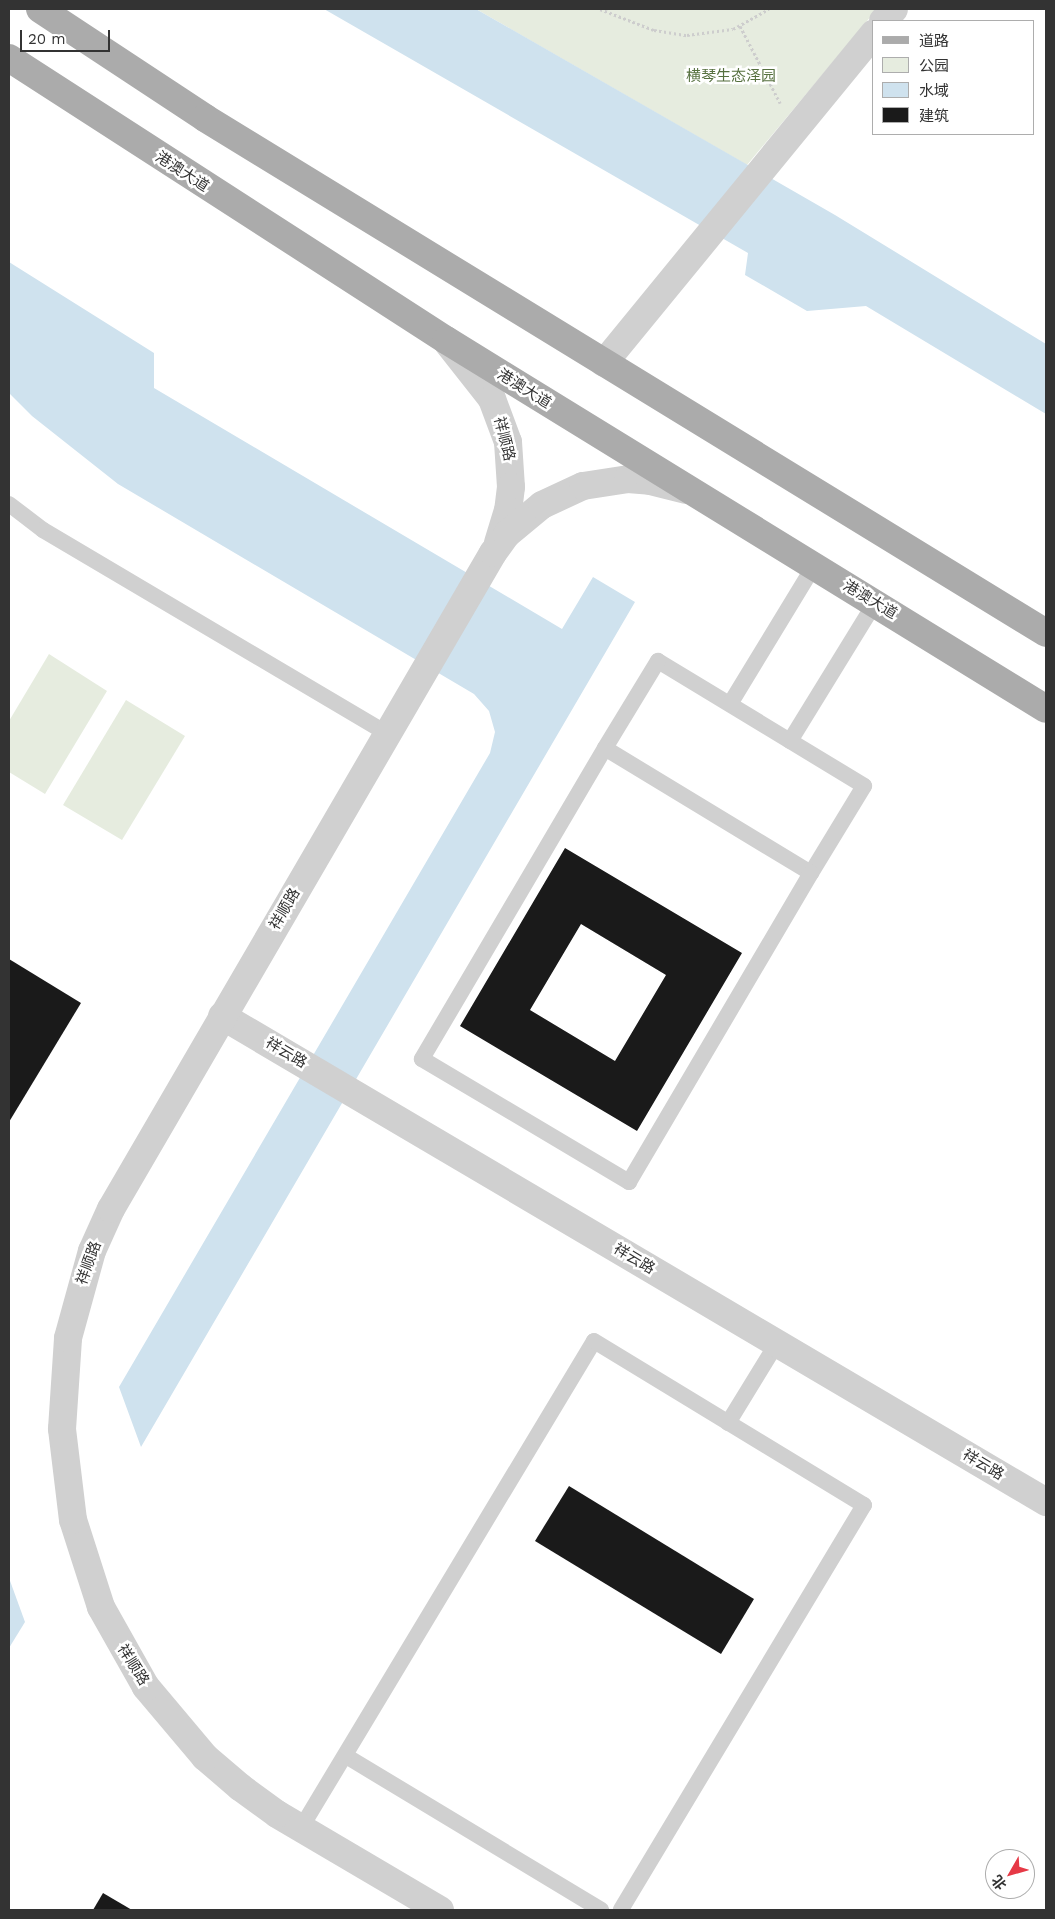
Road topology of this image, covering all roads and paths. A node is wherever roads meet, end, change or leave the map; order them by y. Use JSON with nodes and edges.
{"nodes":[{"id":1,"x":40,"y":9,"type":"edge"},
{"id":2,"x":600,"y":9,"type":"edge"},
{"id":3,"x":769,"y":9,"type":"edge"},
{"id":4,"x":740,"y":26,"type":"junction"},
{"id":5,"x":872,"y":34,"type":"edge"},
{"id":6,"x":9,"y":58,"type":"edge"},
{"id":7,"x":794,"y":129,"type":"junction"},
{"id":8,"x":446,"y":340,"type":"junction"},
{"id":9,"x":604,"y":363,"type":"junction"},
{"id":10,"x":694,"y":493,"type":"junction"},
{"id":11,"x":9,"y":504,"type":"edge"},
{"id":12,"x":493,"y":553,"type":"junction"},
{"id":13,"x":814,"y":566,"type":"junction"},
{"id":14,"x":874,"y":602,"type":"junction"},
{"id":15,"x":1046,"y":633,"type":"edge"},
{"id":16,"x":730,"y":704,"type":"junction"},
{"id":17,"x":1046,"y":709,"type":"edge"},
{"id":18,"x":388,"y":734,"type":"junction"},
{"id":19,"x":790,"y":741,"type":"junction"},
{"id":20,"x":605,"y":748,"type":"junction"},
{"id":21,"x":811,"y":873,"type":"junction"},
{"id":22,"x":222,"y":1016,"type":"junction"},
{"id":23,"x":777,"y":1343,"type":"junction"},
{"id":24,"x":728,"y":1423,"type":"junction"},
{"id":25,"x":1046,"y":1502,"type":"edge"},
{"id":26,"x":346,"y":1756,"type":"junction"},
{"id":27,"x":301,"y":1828,"type":"junction"},
{"id":28,"x":425,"y":1907,"type":"edge"},
{"id":29,"x":601,"y":1910,"type":"edge"},
{"id":30,"x":621,"y":1910,"type":"edge"}],
"edges":[{"from":1,"to":9,"type":"main road"},
{"from":2,"to":4,"type":"path"},
{"from":3,"to":4,"type":"path"},
{"from":4,"to":7,"type":"path"},
{"from":5,"to":7,"type":"street"},
{"from":6,"to":8,"type":"main road","name":"港澳大道"},
{"from":7,"to":9,"type":"street"},
{"from":8,"to":10,"type":"main road","name":"港澳大道"},
{"from":8,"to":12,"type":"street","name":"祥顺路"},
{"from":9,"to":15,"type":"main road"},
{"from":10,"to":12,"type":"street","name":"祥顺路"},
{"from":10,"to":13,"type":"main road","name":"港澳大道"},
{"from":11,"to":18,"type":"lane"},
{"from":12,"to":18,"type":"street","name":"祥顺路"},
{"from":13,"to":14,"type":"main road","name":"港澳大道"},
{"from":13,"to":16,"type":"lane"},
{"from":14,"to":17,"type":"main road","name":"港澳大道"},
{"from":14,"to":19,"type":"lane"},
{"from":16,"to":19,"type":"lane"},
{"from":16,"to":20,"type":"lane"},
{"from":18,"to":22,"type":"street","name":"祥顺路"},
{"from":19,"to":21,"type":"lane"},
{"from":20,"to":21,"type":"lane"},
{"from":20,"to":21,"type":"lane"},
{"from":22,"to":23,"type":"street","name":"祥云路"},
{"from":22,"to":27,"type":"street","name":"祥顺路"},
{"from":23,"to":24,"type":"lane"},
{"from":23,"to":25,"type":"street","name":"祥云路"},
{"from":24,"to":26,"type":"lane"},
{"from":24,"to":30,"type":"lane"},
{"from":26,"to":27,"type":"lane"},
{"from":26,"to":29,"type":"lane"},
{"from":27,"to":28,"type":"street","name":"祥顺路"}]}
